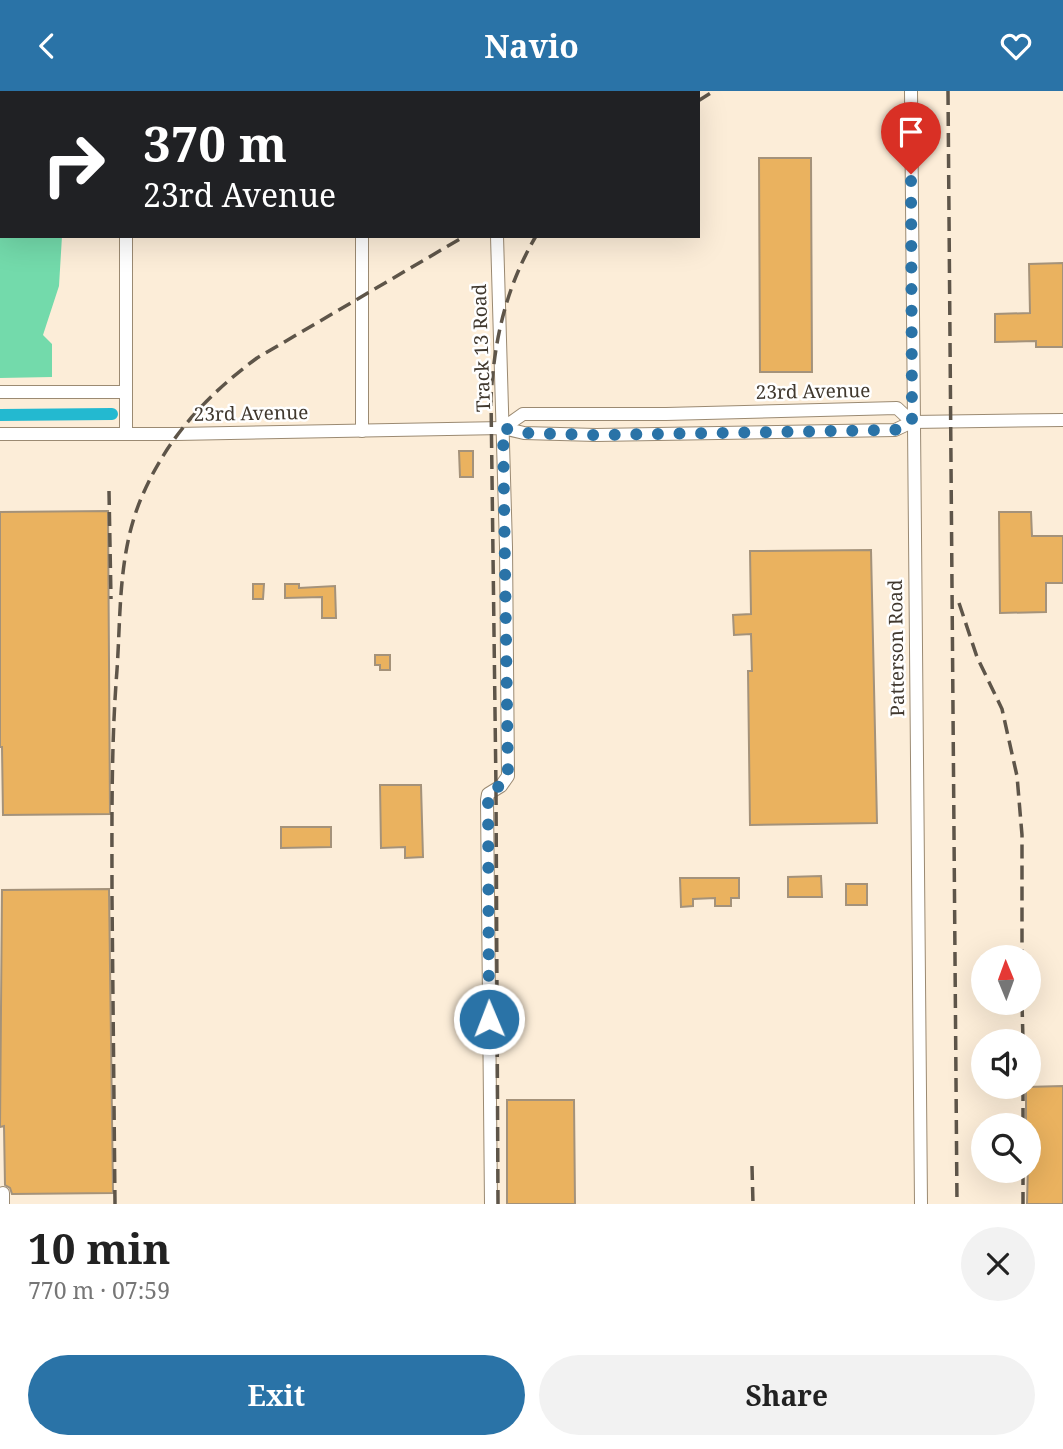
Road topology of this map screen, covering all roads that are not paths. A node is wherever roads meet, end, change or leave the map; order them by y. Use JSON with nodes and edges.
{"nodes":[{"id":1,"x":911,"y":91,"type":"edge"},
{"id":2,"x":126,"y":238,"type":"edge"},
{"id":3,"x":362,"y":238,"type":"edge"},
{"id":4,"x":497,"y":238,"type":"edge"},
{"id":5,"x":0,"y":392,"type":"edge"},
{"id":6,"x":125,"y":392,"type":"junction"},
{"id":7,"x":1063,"y":420,"type":"edge"},
{"id":8,"x":912,"y":422,"type":"junction"},
{"id":9,"x":503,"y":428,"type":"junction"},
{"id":10,"x":362,"y":431,"type":"junction"},
{"id":11,"x":0,"y":434,"type":"edge"},
{"id":12,"x":126,"y":434,"type":"junction"},
{"id":13,"x":491,"y":1204,"type":"edge"},
{"id":14,"x":921,"y":1204,"type":"edge"}],
"edges":[{"from":1,"to":8,"type":"street","name":"Patterson Road"},
{"from":2,"to":6,"type":"street"},
{"from":3,"to":10,"type":"street"},
{"from":4,"to":9,"type":"street","name":"Track 13 Road"},
{"from":5,"to":6,"type":"street"},
{"from":6,"to":12,"type":"street"},
{"from":7,"to":8,"type":"street","name":"23rd Avenue"},
{"from":8,"to":9,"type":"street","name":"23rd Avenue"},
{"from":8,"to":9,"type":"street","name":"23rd Avenue"},
{"from":8,"to":14,"type":"street","name":"Patterson Road"},
{"from":9,"to":10,"type":"street","name":"23rd Avenue"},
{"from":9,"to":13,"type":"street","name":"Track 13 Road"},
{"from":10,"to":12,"type":"street","name":"23rd Avenue"},
{"from":11,"to":12,"type":"street","name":"23rd Avenue"}]}
